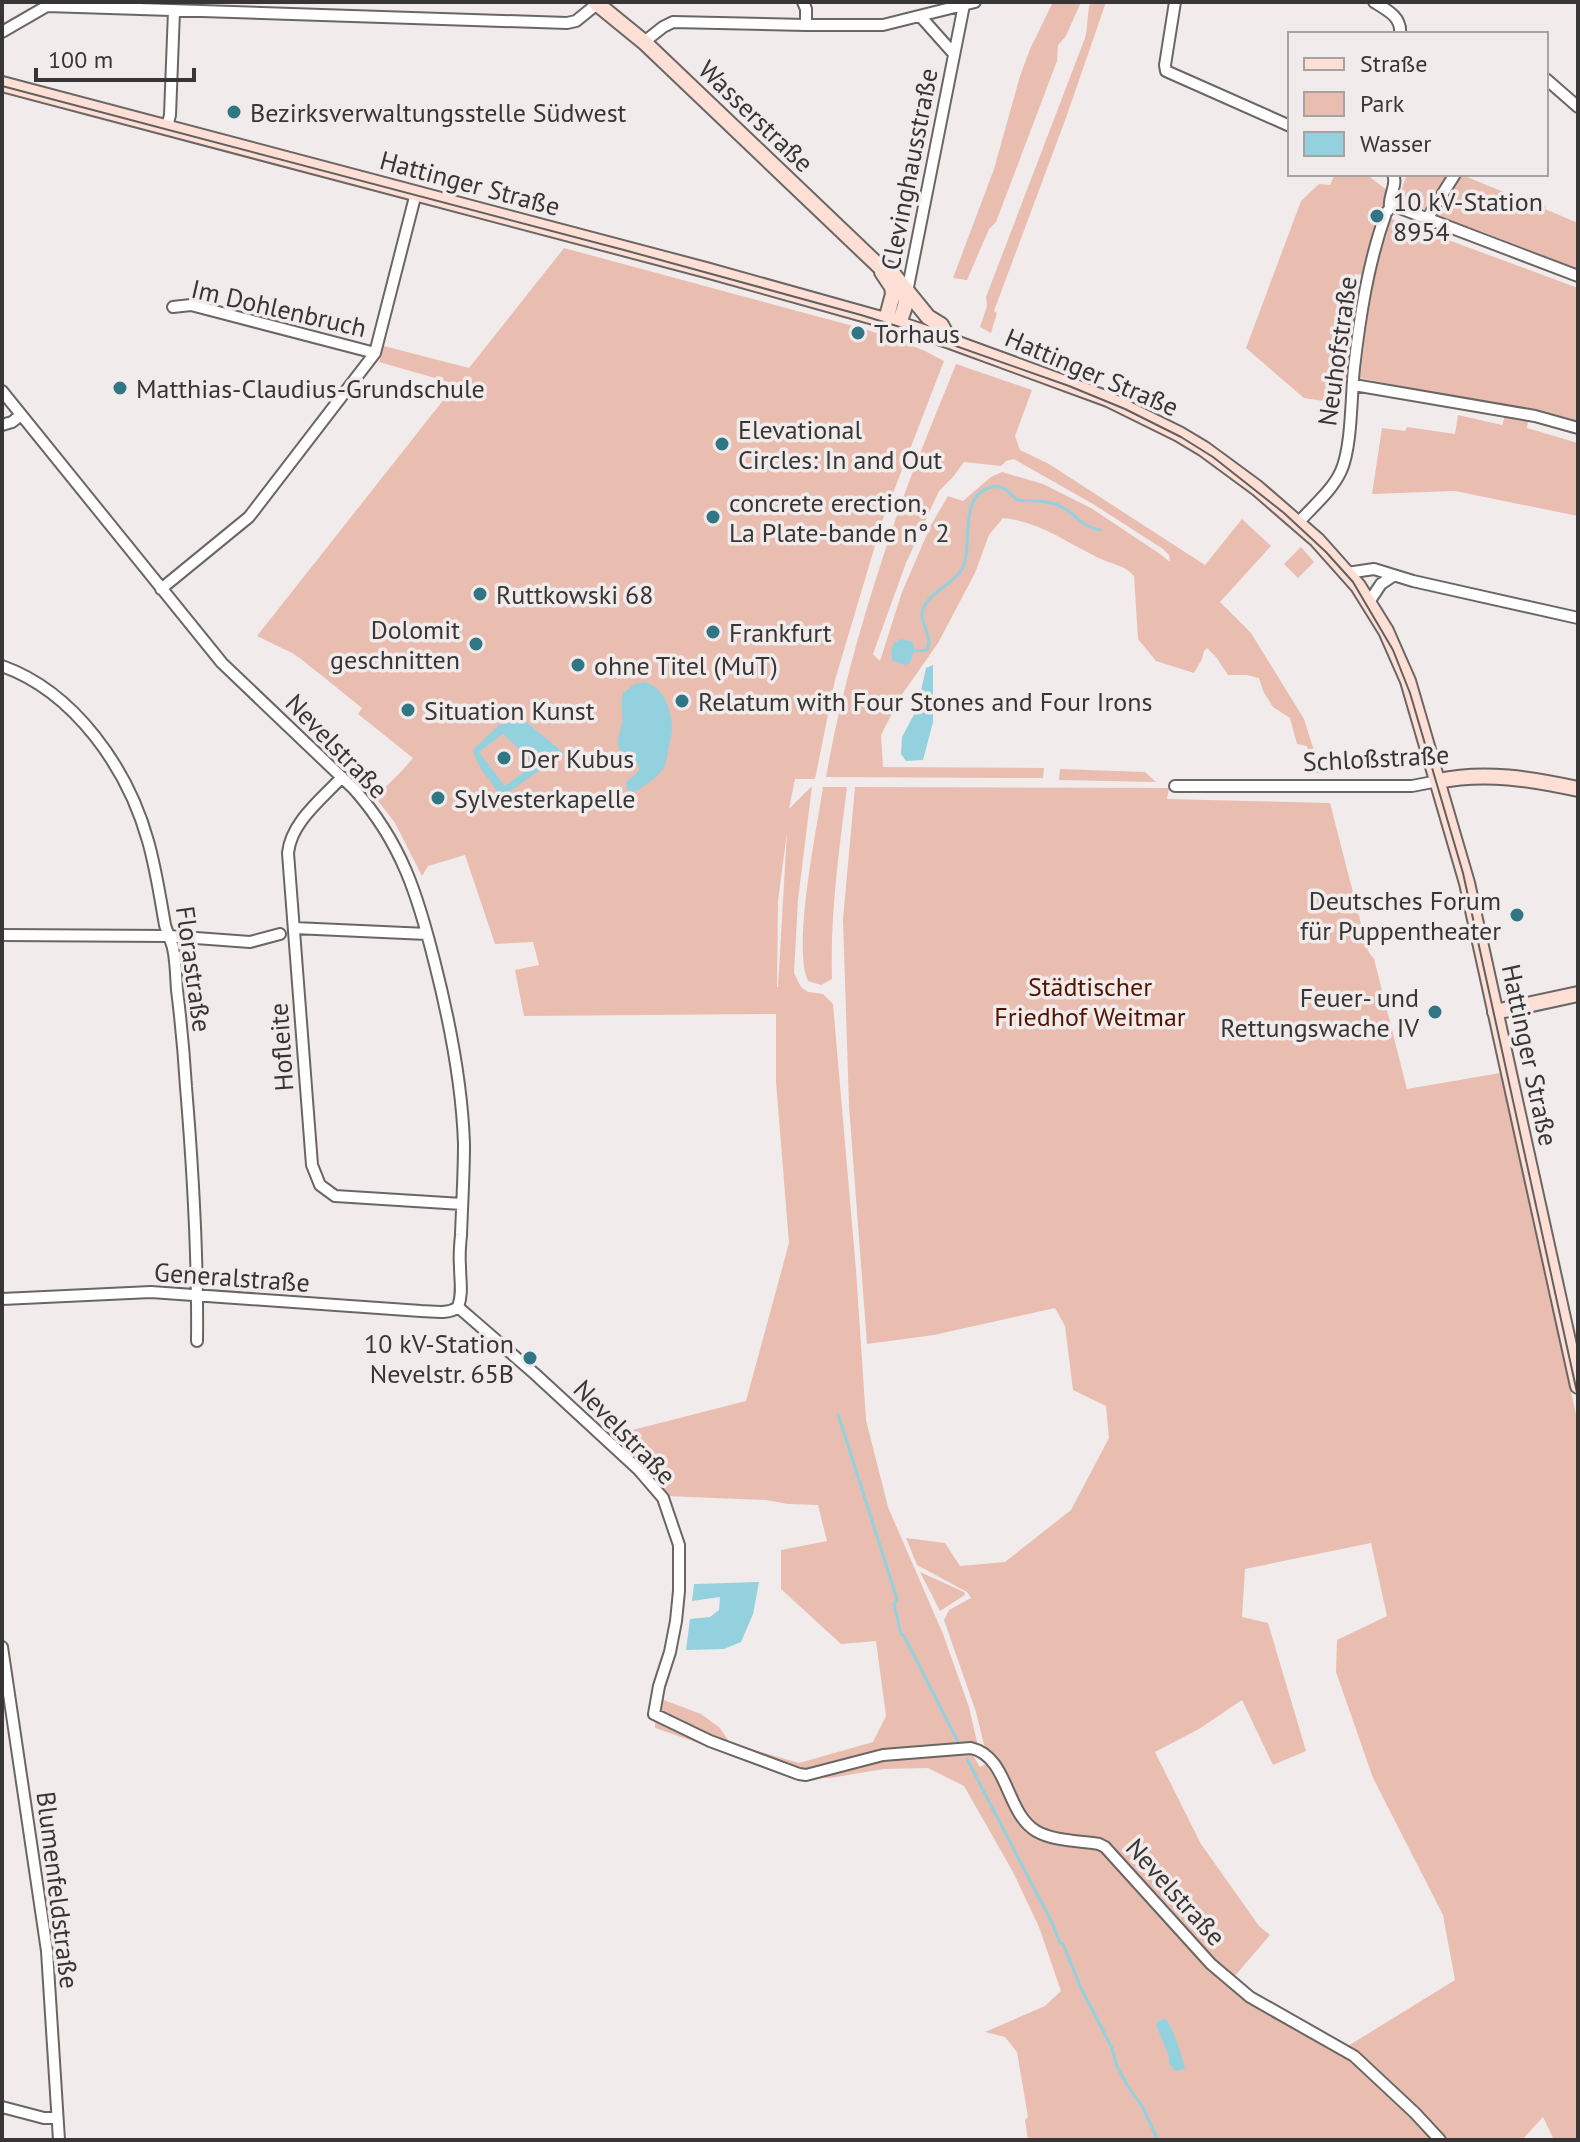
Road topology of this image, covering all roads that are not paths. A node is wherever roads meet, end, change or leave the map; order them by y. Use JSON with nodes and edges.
{"nodes":[{"id":1,"x":803,"y":2,"type":"edge"},
{"id":2,"x":1175,"y":2,"type":"edge"},
{"id":3,"x":1374,"y":2,"type":"edge"},
{"id":4,"x":596,"y":3,"type":"edge"},
{"id":5,"x":47,"y":4,"type":"edge"},
{"id":6,"x":969,"y":4,"type":"edge"},
{"id":7,"x":174,"y":11,"type":"junction"},
{"id":8,"x":921,"y":17,"type":"junction"},
{"id":9,"x":806,"y":25,"type":"junction"},
{"id":10,"x":2,"y":32,"type":"edge"},
{"id":11,"x":1400,"y":32,"type":"edge"},
{"id":12,"x":644,"y":42,"type":"junction"},
{"id":13,"x":954,"y":54,"type":"junction"},
{"id":14,"x":1548,"y":81,"type":"edge"},
{"id":15,"x":2,"y":84,"type":"edge"},
{"id":16,"x":1578,"y":107,"type":"edge"},
{"id":17,"x":1288,"y":125,"type":"edge"},
{"id":18,"x":167,"y":127,"type":"junction"},
{"id":19,"x":1394,"y":176,"type":"edge"},
{"id":20,"x":1454,"y":176,"type":"edge"},
{"id":21,"x":416,"y":193,"type":"junction"},
{"id":22,"x":1390,"y":208,"type":"junction"},
{"id":23,"x":1427,"y":219,"type":"junction"},
{"id":24,"x":881,"y":268,"type":"junction"},
{"id":25,"x":1578,"y":276,"type":"edge"},
{"id":26,"x":907,"y":292,"type":"junction"},
{"id":27,"x":173,"y":307,"type":"dead end"},
{"id":28,"x":892,"y":322,"type":"junction"},
{"id":29,"x":950,"y":341,"type":"junction"},
{"id":30,"x":375,"y":353,"type":"junction"},
{"id":31,"x":1354,"y":385,"type":"junction"},
{"id":32,"x":2,"y":391,"type":"edge"},
{"id":33,"x":21,"y":415,"type":"junction"},
{"id":34,"x":2,"y":425,"type":"edge"},
{"id":35,"x":1578,"y":428,"type":"edge"},
{"id":36,"x":1298,"y":523,"type":"junction"},
{"id":37,"x":1347,"y":573,"type":"junction"},
{"id":38,"x":1393,"y":576,"type":"junction"},
{"id":39,"x":161,"y":589,"type":"junction"},
{"id":40,"x":1369,"y":602,"type":"junction"},
{"id":41,"x":1578,"y":618,"type":"edge"},
{"id":42,"x":2,"y":666,"type":"edge"},
{"id":43,"x":342,"y":777,"type":"junction"},
{"id":44,"x":1438,"y":781,"type":"junction"},
{"id":45,"x":1175,"y":786,"type":"dead end"},
{"id":46,"x":1578,"y":789,"type":"edge"},
{"id":47,"x":294,"y":928,"type":"junction"},
{"id":48,"x":280,"y":934,"type":"dead end"},
{"id":49,"x":427,"y":934,"type":"junction"},
{"id":50,"x":2,"y":935,"type":"edge"},
{"id":51,"x":169,"y":936,"type":"junction"},
{"id":52,"x":1578,"y":994,"type":"edge"},
{"id":53,"x":1495,"y":1012,"type":"junction"},
{"id":54,"x":462,"y":1204,"type":"junction"},
{"id":55,"x":196,"y":1295,"type":"junction"},
{"id":56,"x":2,"y":1299,"type":"edge"},
{"id":57,"x":458,"y":1307,"type":"junction"},
{"id":58,"x":197,"y":1341,"type":"dead end"},
{"id":59,"x":1578,"y":1386,"type":"edge"},
{"id":60,"x":2,"y":1647,"type":"edge"},
{"id":61,"x":2,"y":2107,"type":"edge"},
{"id":62,"x":57,"y":2118,"type":"junction"},
{"id":63,"x":1436,"y":2139,"type":"edge"},
{"id":64,"x":59,"y":2140,"type":"edge"}],
"edges":[{"from":1,"to":9,"type":"street"},
{"from":2,"to":17,"type":"street"},
{"from":3,"to":11,"type":"street"},
{"from":4,"to":7,"type":"street"},
{"from":4,"to":12,"type":"main road","name":"Wasserstraße"},
{"from":5,"to":7,"type":"street"},
{"from":5,"to":10,"type":"street"},
{"from":6,"to":8,"type":"street"},
{"from":6,"to":13,"type":"street","name":"Clevinghausstraße"},
{"from":7,"to":18,"type":"street"},
{"from":8,"to":9,"type":"street"},
{"from":8,"to":13,"type":"street","name":"Clevinghausstraße"},
{"from":9,"to":12,"type":"street"},
{"from":12,"to":24,"type":"main road","name":"Wasserstraße"},
{"from":13,"to":26,"type":"street","name":"Clevinghausstraße"},
{"from":14,"to":16,"type":"street"},
{"from":15,"to":18,"type":"main road","name":"Hattinger Straße"},
{"from":18,"to":21,"type":"main road","name":"Hattinger Straße"},
{"from":19,"to":22,"type":"street","name":"Neuhofstraße"},
{"from":20,"to":23,"type":"street"},
{"from":21,"to":28,"type":"main road","name":"Hattinger Straße"},
{"from":21,"to":30,"type":"street"},
{"from":22,"to":23,"type":"street"},
{"from":22,"to":31,"type":"street","name":"Neuhofstraße"},
{"from":23,"to":25,"type":"street"},
{"from":24,"to":26,"type":"main road","name":"Wasserstraße"},
{"from":24,"to":28,"type":"main road"},
{"from":26,"to":28,"type":"main road"},
{"from":26,"to":29,"type":"main road","name":"Wasserstraße"},
{"from":27,"to":30,"type":"street","name":"Im Dohlenbruch"},
{"from":28,"to":29,"type":"main road","name":"Hattinger Straße"},
{"from":29,"to":36,"type":"main road","name":"Hattinger Straße"},
{"from":30,"to":39,"type":"street"},
{"from":31,"to":35,"type":"street"},
{"from":31,"to":36,"type":"street","name":"Neuhofstraße"},
{"from":32,"to":33,"type":"street","name":"Nevelstraße"},
{"from":33,"to":34,"type":"street"},
{"from":33,"to":39,"type":"street","name":"Nevelstraße"},
{"from":36,"to":37,"type":"main road","name":"Hattinger Straße"},
{"from":37,"to":38,"type":"street"},
{"from":37,"to":40,"type":"main road","name":"Hattinger Straße"},
{"from":38,"to":40,"type":"street"},
{"from":38,"to":41,"type":"street"},
{"from":39,"to":43,"type":"street","name":"Nevelstraße"},
{"from":40,"to":44,"type":"main road","name":"Hattinger Straße"},
{"from":42,"to":51,"type":"street","name":"Florastraße"},
{"from":43,"to":47,"type":"street","name":"Hofleite"},
{"from":43,"to":49,"type":"street","name":"Nevelstraße"},
{"from":44,"to":45,"type":"street","name":"Schloßstraße"},
{"from":44,"to":46,"type":"main road","name":"Schloßstraße"},
{"from":44,"to":53,"type":"main road","name":"Hattinger Straße"},
{"from":47,"to":49,"type":"street"},
{"from":47,"to":54,"type":"street","name":"Hofleite"},
{"from":48,"to":51,"type":"street"},
{"from":49,"to":54,"type":"street","name":"Nevelstraße"},
{"from":50,"to":51,"type":"street"},
{"from":51,"to":55,"type":"street","name":"Florastraße"},
{"from":52,"to":53,"type":"main road"},
{"from":53,"to":59,"type":"main road","name":"Hattinger Straße"},
{"from":54,"to":57,"type":"street","name":"Nevelstraße"},
{"from":55,"to":56,"type":"street","name":"Generalstraße"},
{"from":55,"to":57,"type":"street","name":"Generalstraße"},
{"from":55,"to":58,"type":"street","name":"Florastraße"},
{"from":57,"to":63,"type":"street","name":"Nevelstraße"},
{"from":60,"to":62,"type":"street","name":"Blumenfeldstraße"},
{"from":61,"to":62,"type":"street"},
{"from":62,"to":64,"type":"street","name":"Blumenfeldstraße"}]}
